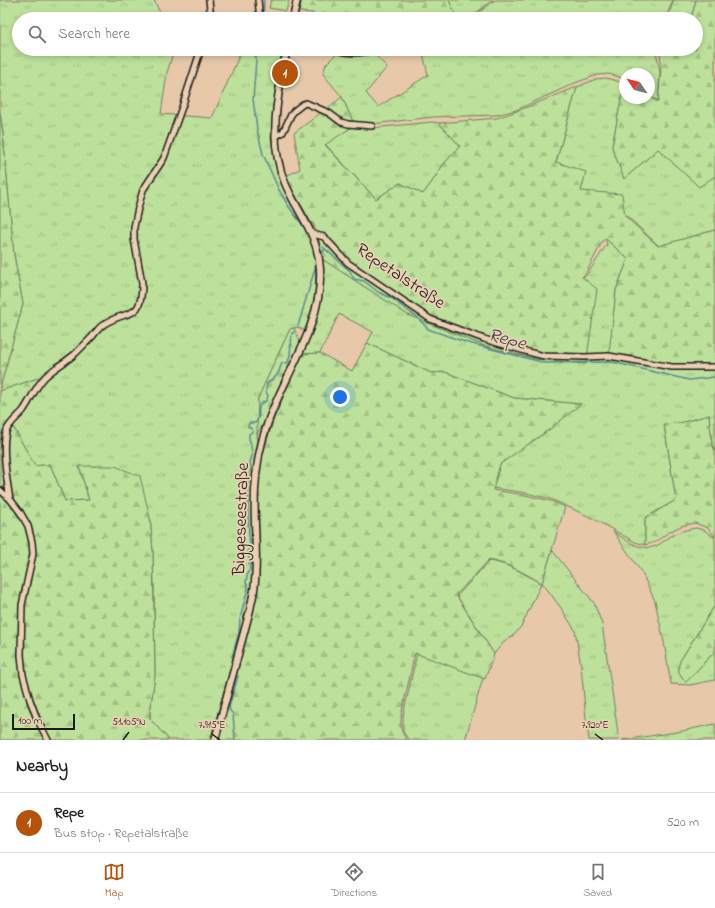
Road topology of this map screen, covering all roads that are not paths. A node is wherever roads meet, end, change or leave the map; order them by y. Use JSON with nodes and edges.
{"nodes":[{"id":1,"x":209,"y":0,"type":"edge"},
{"id":2,"x":258,"y":0,"type":"edge"},
{"id":3,"x":297,"y":0,"type":"edge"},
{"id":4,"x":210,"y":12,"type":"edge"},
{"id":5,"x":259,"y":12,"type":"edge"},
{"id":6,"x":294,"y":12,"type":"edge"},
{"id":7,"x":199,"y":56,"type":"edge"},
{"id":8,"x":286,"y":56,"type":"edge"},
{"id":9,"x":372,"y":126,"type":"dead end"},
{"id":10,"x":276,"y":137,"type":"junction"},
{"id":11,"x":313,"y":234,"type":"junction"},
{"id":12,"x":715,"y":367,"type":"edge"},
{"id":13,"x":0,"y":490,"type":"edge"},
{"id":14,"x":10,"y":499,"type":"junction"},
{"id":15,"x":48,"y":740,"type":"edge"},
{"id":16,"x":215,"y":740,"type":"edge"}],
"edges":[{"from":1,"to":4,"type":"street"},
{"from":2,"to":5,"type":"street"},
{"from":3,"to":6,"type":"street"},
{"from":7,"to":14,"type":"street"},
{"from":8,"to":10,"type":"street"},
{"from":9,"to":10,"type":"street"},
{"from":10,"to":11,"type":"street"},
{"from":11,"to":12,"type":"street","name":"Repetalstraße"},
{"from":11,"to":16,"type":"street","name":"Biggeseestraße"},
{"from":13,"to":14,"type":"street"},
{"from":14,"to":15,"type":"street"}]}
